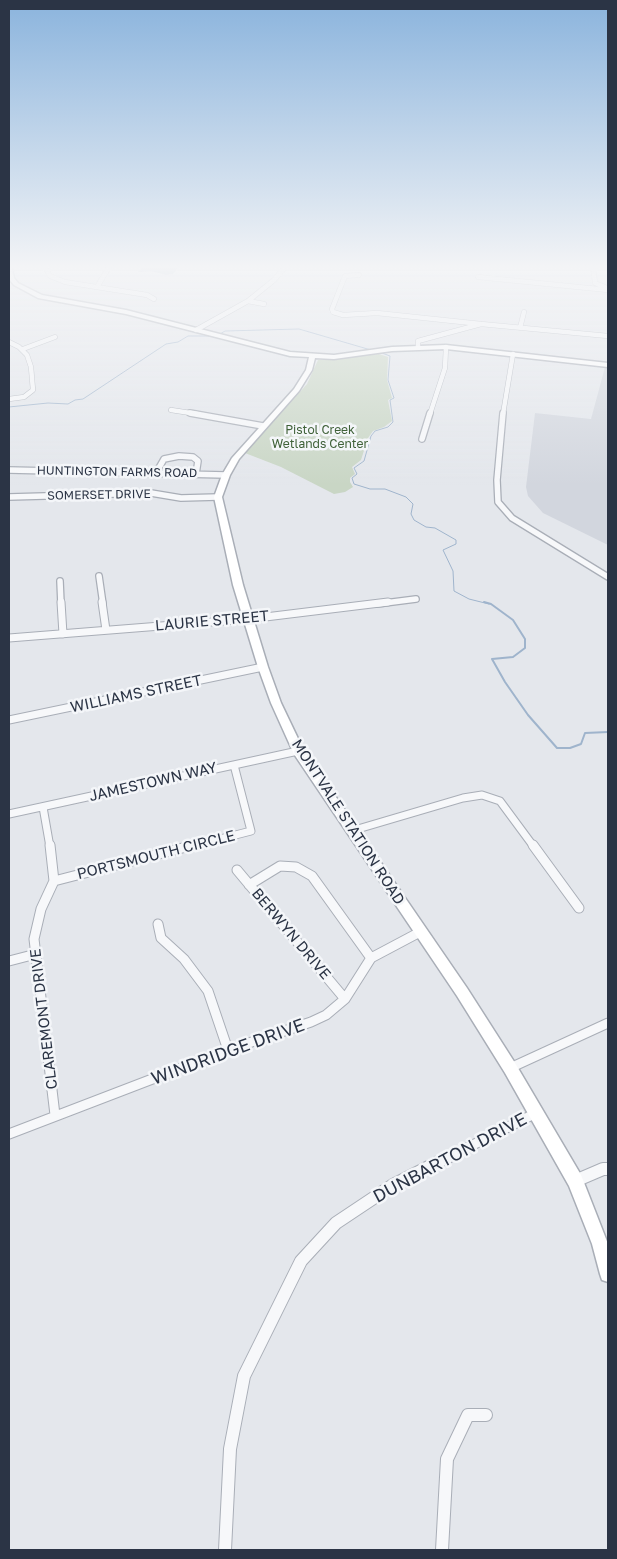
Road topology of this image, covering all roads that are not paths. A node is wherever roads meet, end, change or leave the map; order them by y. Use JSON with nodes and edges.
{"nodes":[{"id":1,"x":47,"y":340,"type":"edge"},
{"id":2,"x":232,"y":340,"type":"edge"},
{"id":3,"x":419,"y":340,"type":"edge"},
{"id":4,"x":9,"y":342,"type":"edge"},
{"id":5,"x":418,"y":347,"type":"junction"},
{"id":6,"x":446,"y":347,"type":"junction"},
{"id":7,"x":23,"y":350,"type":"junction"},
{"id":8,"x":514,"y":354,"type":"junction"},
{"id":9,"x":311,"y":361,"type":"junction"},
{"id":10,"x":608,"y":365,"type":"edge"},
{"id":11,"x":9,"y":399,"type":"edge"},
{"id":12,"x":170,"y":410,"type":"dead end"},
{"id":13,"x":264,"y":426,"type":"junction"},
{"id":14,"x":422,"y":439,"type":"dead end"},
{"id":15,"x":9,"y":470,"type":"edge"},
{"id":16,"x":156,"y":473,"type":"junction"},
{"id":17,"x":196,"y":474,"type":"junction"},
{"id":18,"x":226,"y":475,"type":"junction"},
{"id":19,"x":9,"y":497,"type":"edge"},
{"id":20,"x":218,"y":497,"type":"junction"},
{"id":21,"x":608,"y":568,"type":"edge"},
{"id":22,"x":605,"y":575,"type":"edge"},
{"id":23,"x":99,"y":576,"type":"dead end"},
{"id":24,"x":60,"y":581,"type":"dead end"},
{"id":25,"x":416,"y":598,"type":"dead end"},
{"id":26,"x":249,"y":619,"type":"junction"},
{"id":27,"x":106,"y":630,"type":"junction"},
{"id":28,"x":63,"y":634,"type":"junction"},
{"id":29,"x":9,"y":638,"type":"edge"},
{"id":30,"x":263,"y":667,"type":"junction"},
{"id":31,"x":9,"y":720,"type":"edge"},
{"id":32,"x":298,"y":751,"type":"junction"},
{"id":33,"x":234,"y":764,"type":"junction"},
{"id":34,"x":43,"y":807,"type":"junction"},
{"id":35,"x":9,"y":814,"type":"edge"},
{"id":36,"x":351,"y":832,"type":"junction"},
{"id":37,"x":237,"y":870,"type":"dead end"},
{"id":38,"x":54,"y":881,"type":"junction"},
{"id":39,"x":250,"y":885,"type":"junction"},
{"id":40,"x":579,"y":908,"type":"dead end"},
{"id":41,"x":158,"y":924,"type":"dead end"},
{"id":42,"x":420,"y":932,"type":"junction"},
{"id":43,"x":36,"y":954,"type":"junction"},
{"id":44,"x":371,"y":958,"type":"junction"},
{"id":45,"x":9,"y":961,"type":"edge"},
{"id":46,"x":345,"y":999,"type":"junction"},
{"id":47,"x":608,"y":1023,"type":"edge"},
{"id":48,"x":228,"y":1050,"type":"junction"},
{"id":49,"x":510,"y":1068,"type":"junction"},
{"id":50,"x":536,"y":1113,"type":"junction"},
{"id":51,"x":55,"y":1116,"type":"junction"},
{"id":52,"x":9,"y":1134,"type":"edge"},
{"id":53,"x":608,"y":1169,"type":"edge"},
{"id":54,"x":576,"y":1181,"type":"junction"},
{"id":55,"x":608,"y":1274,"type":"edge"},
{"id":56,"x":486,"y":1415,"type":"dead end"},
{"id":57,"x":225,"y":1550,"type":"edge"},
{"id":58,"x":442,"y":1550,"type":"edge"}],
"edges":[{"from":1,"to":7,"type":"street"},
{"from":2,"to":9,"type":"street"},
{"from":3,"to":5,"type":"street"},
{"from":4,"to":7,"type":"street"},
{"from":5,"to":6,"type":"street"},
{"from":5,"to":9,"type":"street"},
{"from":6,"to":8,"type":"street"},
{"from":6,"to":14,"type":"street"},
{"from":7,"to":11,"type":"street"},
{"from":8,"to":10,"type":"street"},
{"from":8,"to":22,"type":"street"},
{"from":9,"to":13,"type":"street"},
{"from":12,"to":13,"type":"street"},
{"from":13,"to":18,"type":"street"},
{"from":15,"to":16,"type":"street","name":"HUNTINGTON FARMS ROAD"},
{"from":16,"to":17,"type":"street","name":"HUNTINGTON FARMS ROAD"},
{"from":16,"to":17,"type":"street"},
{"from":17,"to":18,"type":"street","name":"HUNTINGTON FARMS ROAD"},
{"from":18,"to":20,"type":"street"},
{"from":19,"to":20,"type":"street","name":"SOMERSET DRIVE"},
{"from":20,"to":26,"type":"street","name":"MONTVALE STATION ROAD"},
{"from":21,"to":22,"type":"street"},
{"from":23,"to":27,"type":"street"},
{"from":24,"to":28,"type":"street"},
{"from":25,"to":26,"type":"street","name":"LAURIE STREET"},
{"from":26,"to":27,"type":"street","name":"LAURIE STREET"},
{"from":26,"to":30,"type":"street","name":"MONTVALE STATION ROAD"},
{"from":27,"to":28,"type":"street","name":"LAURIE STREET"},
{"from":28,"to":29,"type":"street","name":"LAURIE STREET"},
{"from":30,"to":31,"type":"street","name":"WILLIAMS STREET"},
{"from":30,"to":32,"type":"street","name":"MONTVALE STATION ROAD"},
{"from":32,"to":33,"type":"street","name":"JAMESTOWN WAY"},
{"from":32,"to":36,"type":"street","name":"MONTVALE STATION ROAD"},
{"from":33,"to":34,"type":"street","name":"JAMESTOWN WAY"},
{"from":33,"to":38,"type":"street","name":"PORTSMOUTH CIRCLE"},
{"from":34,"to":35,"type":"street","name":"JAMESTOWN WAY"},
{"from":34,"to":38,"type":"street"},
{"from":36,"to":40,"type":"street"},
{"from":36,"to":42,"type":"street","name":"MONTVALE STATION ROAD"},
{"from":37,"to":39,"type":"street","name":"BERWYN DRIVE"},
{"from":38,"to":43,"type":"street","name":"CLAREMONT DRIVE"},
{"from":39,"to":44,"type":"street"},
{"from":39,"to":46,"type":"street","name":"BERWYN DRIVE"},
{"from":41,"to":48,"type":"street"},
{"from":42,"to":44,"type":"street","name":"WINDRIDGE DRIVE"},
{"from":42,"to":49,"type":"street","name":"MONTVALE STATION ROAD"},
{"from":43,"to":45,"type":"street"},
{"from":43,"to":51,"type":"street","name":"CLAREMONT DRIVE"},
{"from":44,"to":46,"type":"street","name":"WINDRIDGE DRIVE"},
{"from":46,"to":48,"type":"street","name":"WINDRIDGE DRIVE"},
{"from":47,"to":49,"type":"street"},
{"from":48,"to":51,"type":"street","name":"WINDRIDGE DRIVE"},
{"from":49,"to":50,"type":"street","name":"MONTVALE STATION ROAD"},
{"from":50,"to":54,"type":"street","name":"MONTVALE STATION ROAD"},
{"from":50,"to":57,"type":"street","name":"DUNBARTON DRIVE"},
{"from":51,"to":52,"type":"street","name":"WINDRIDGE DRIVE"},
{"from":53,"to":54,"type":"street"},
{"from":54,"to":55,"type":"street","name":"MONTVALE STATION ROAD"},
{"from":56,"to":58,"type":"street"}]}
